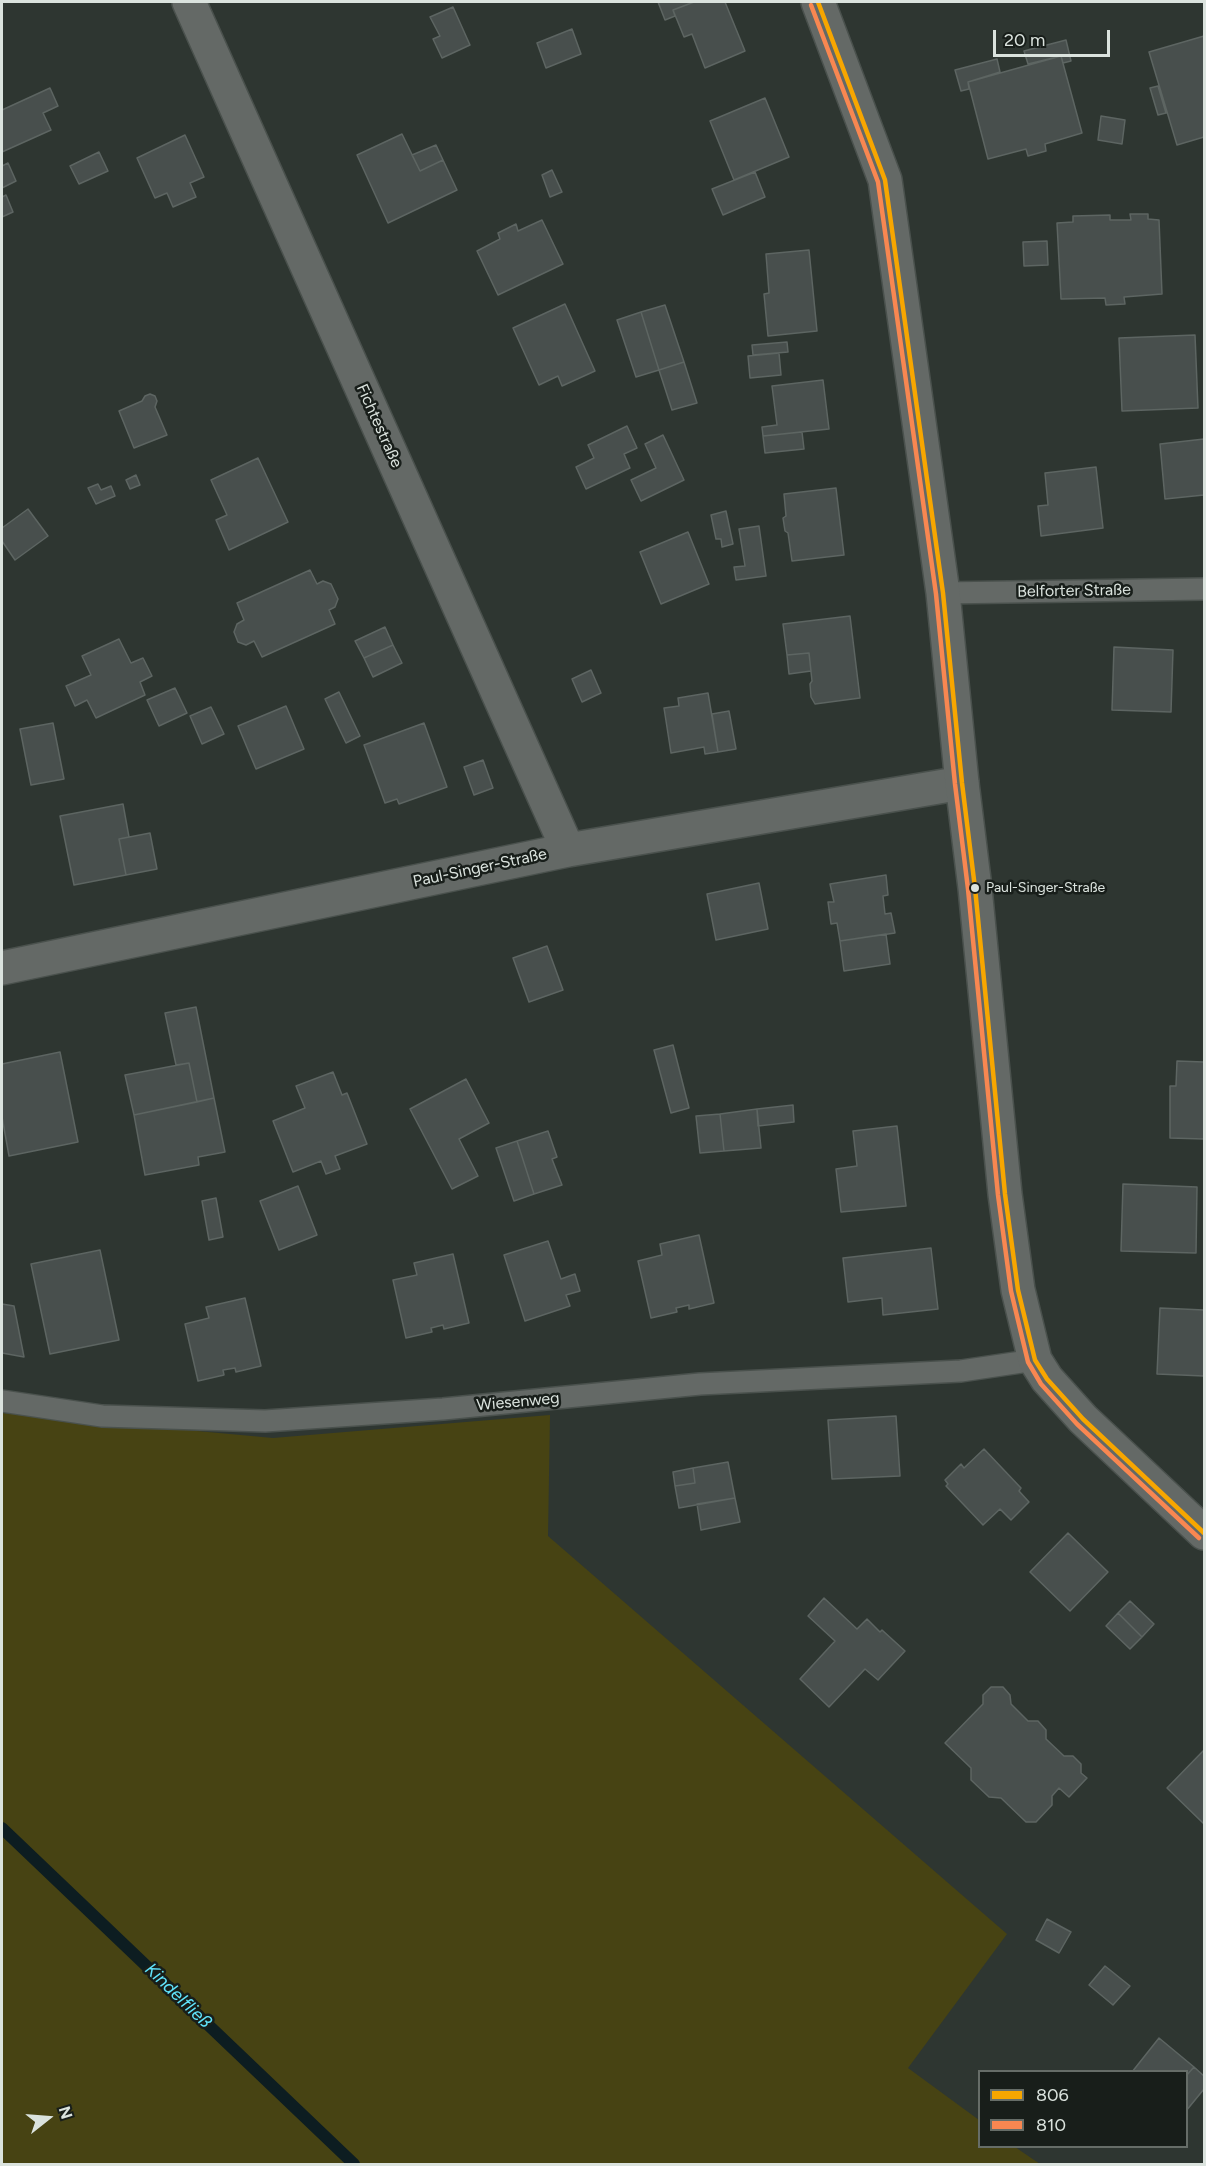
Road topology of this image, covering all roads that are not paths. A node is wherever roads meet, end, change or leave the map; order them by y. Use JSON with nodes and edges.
{"nodes":[{"id":1,"x":189,"y":2,"type":"edge"},
{"id":2,"x":818,"y":2,"type":"edge"},
{"id":3,"x":1204,"y":589,"type":"edge"},
{"id":4,"x":943,"y":593,"type":"junction"},
{"id":5,"x":962,"y":783,"type":"junction"},
{"id":6,"x":568,"y":850,"type":"junction"},
{"id":7,"x":2,"y":968,"type":"edge"},
{"id":8,"x":1035,"y":1360,"type":"junction"},
{"id":9,"x":2,"y":1401,"type":"edge"},
{"id":10,"x":1204,"y":1533,"type":"edge"}],
"edges":[{"from":1,"to":6,"type":"street","name":"Fichtestraße"},
{"from":2,"to":4,"type":"street"},
{"from":3,"to":4,"type":"lane","name":"Belforter Straße"},
{"from":4,"to":5,"type":"street"},
{"from":5,"to":6,"type":"street","name":"Paul-Singer-Straße"},
{"from":5,"to":8,"type":"street"},
{"from":6,"to":7,"type":"street","name":"Paul-Singer-Straße"},
{"from":8,"to":9,"type":"lane","name":"Wiesenweg"},
{"from":8,"to":10,"type":"street"}]}
